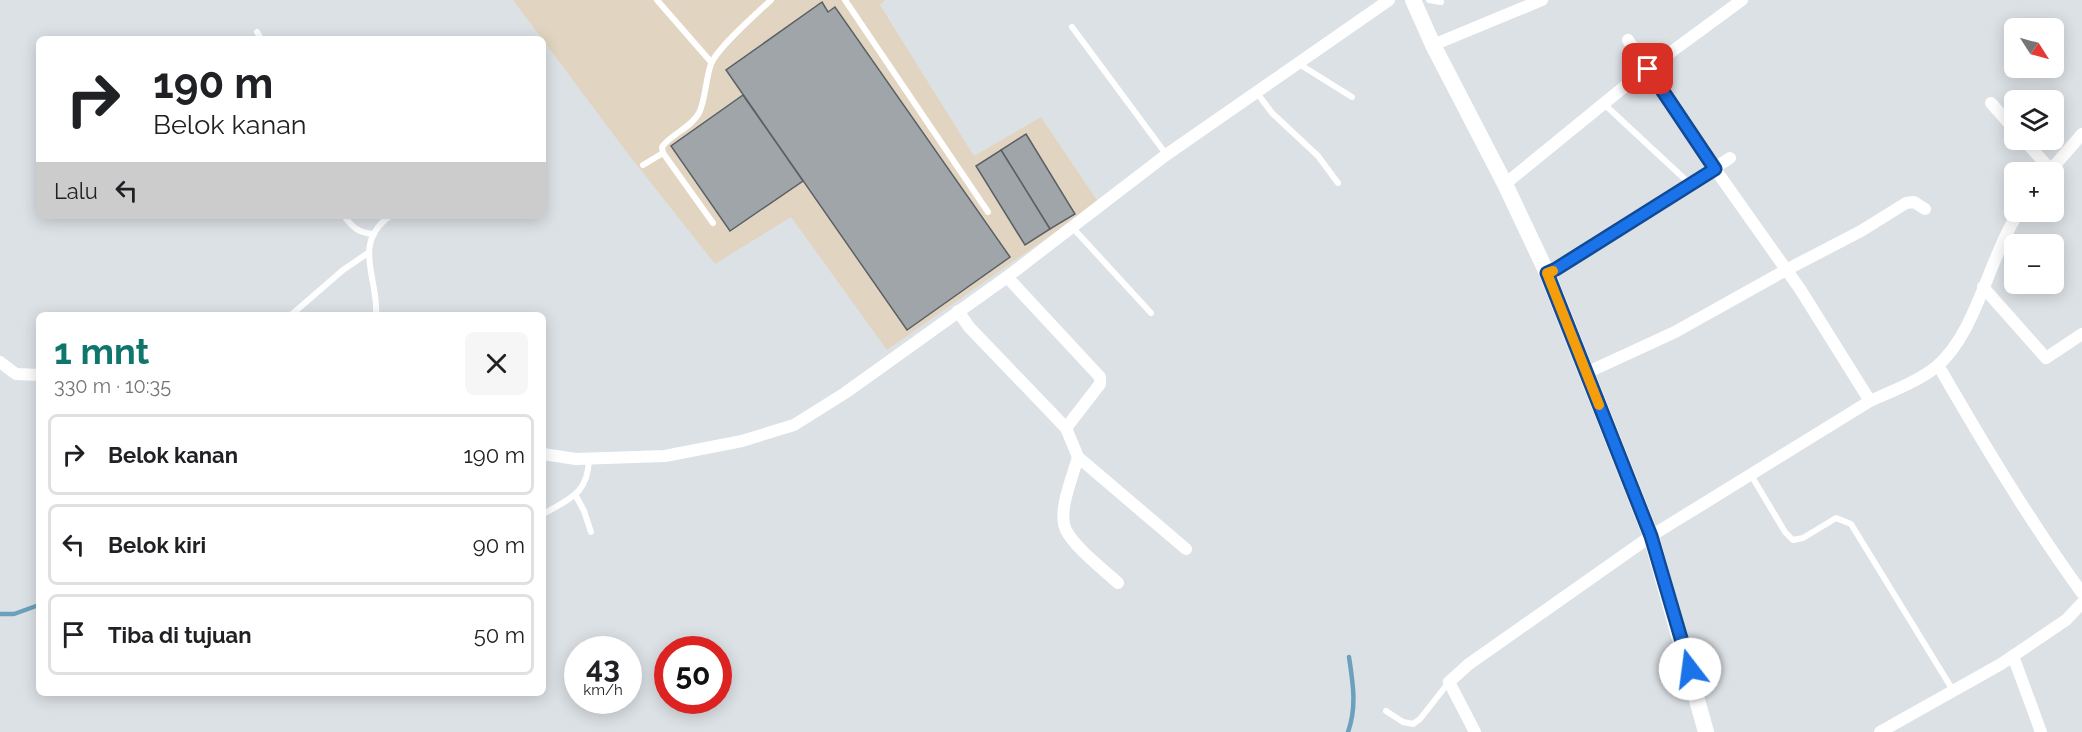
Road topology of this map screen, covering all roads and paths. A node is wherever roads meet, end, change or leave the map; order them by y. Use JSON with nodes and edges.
{"nodes":[{"id":1,"x":657,"y":0,"type":"edge"},
{"id":2,"x":771,"y":0,"type":"edge"},
{"id":3,"x":845,"y":0,"type":"edge"},
{"id":4,"x":1389,"y":0,"type":"edge"},
{"id":5,"x":1542,"y":0,"type":"edge"},
{"id":6,"x":1742,"y":0,"type":"edge"},
{"id":7,"x":1420,"y":1,"type":"edge"},
{"id":8,"x":1441,"y":2,"type":"dead end"},
{"id":9,"x":1072,"y":27,"type":"dead end"},
{"id":10,"x":257,"y":32,"type":"dead end"},
{"id":11,"x":259,"y":36,"type":"edge"},
{"id":12,"x":1628,"y":40,"type":"dead end"},
{"id":13,"x":1432,"y":45,"type":"junction"},
{"id":14,"x":711,"y":62,"type":"junction"},
{"id":15,"x":1299,"y":64,"type":"junction"},
{"id":16,"x":1648,"y":69,"type":"junction"},
{"id":17,"x":1624,"y":87,"type":"dead end"},
{"id":18,"x":1257,"y":93,"type":"junction"},
{"id":19,"x":1352,"y":97,"type":"dead end"},
{"id":20,"x":1991,"y":103,"type":"dead end"},
{"id":21,"x":1604,"y":104,"type":"junction"},
{"id":22,"x":2004,"y":118,"type":"edge"},
{"id":23,"x":2082,"y":134,"type":"edge"},
{"id":24,"x":2032,"y":150,"type":"edge"},
{"id":25,"x":663,"y":153,"type":"junction"},
{"id":26,"x":1166,"y":155,"type":"junction"},
{"id":27,"x":1730,"y":158,"type":"dead end"},
{"id":28,"x":2042,"y":162,"type":"edge"},
{"id":29,"x":2058,"y":162,"type":"edge"},
{"id":30,"x":643,"y":165,"type":"dead end"},
{"id":31,"x":1715,"y":169,"type":"junction"},
{"id":32,"x":1338,"y":183,"type":"dead end"},
{"id":33,"x":1505,"y":184,"type":"junction"},
{"id":34,"x":1690,"y":184,"type":"junction"},
{"id":35,"x":1925,"y":209,"type":"dead end"},
{"id":36,"x":988,"y":212,"type":"dead end"},
{"id":37,"x":347,"y":219,"type":"edge"},
{"id":38,"x":387,"y":219,"type":"edge"},
{"id":39,"x":2013,"y":222,"type":"edge"},
{"id":40,"x":713,"y":223,"type":"dead end"},
{"id":41,"x":1072,"y":227,"type":"junction"},
{"id":42,"x":374,"y":234,"type":"junction"},
{"id":43,"x":368,"y":253,"type":"junction"},
{"id":44,"x":1786,"y":270,"type":"junction"},
{"id":45,"x":1547,"y":273,"type":"junction"},
{"id":46,"x":1007,"y":276,"type":"junction"},
{"id":47,"x":1983,"y":287,"type":"junction"},
{"id":48,"x":958,"y":311,"type":"junction"},
{"id":49,"x":294,"y":312,"type":"edge"},
{"id":50,"x":376,"y":312,"type":"edge"},
{"id":51,"x":1151,"y":313,"type":"dead end"},
{"id":52,"x":2082,"y":334,"type":"edge"},
{"id":53,"x":0,"y":362,"type":"edge"},
{"id":54,"x":1938,"y":365,"type":"junction"},
{"id":55,"x":1586,"y":373,"type":"junction"},
{"id":56,"x":16,"y":374,"type":"junction"},
{"id":57,"x":0,"y":375,"type":"edge"},
{"id":58,"x":36,"y":375,"type":"edge"},
{"id":59,"x":1870,"y":401,"type":"junction"},
{"id":60,"x":1066,"y":428,"type":"junction"},
{"id":61,"x":546,"y":454,"type":"edge"},
{"id":62,"x":1078,"y":458,"type":"junction"},
{"id":63,"x":590,"y":459,"type":"junction"},
{"id":64,"x":1751,"y":475,"type":"junction"},
{"id":65,"x":576,"y":496,"type":"junction"},
{"id":66,"x":546,"y":512,"type":"edge"},
{"id":67,"x":591,"y":532,"type":"dead end"},
{"id":68,"x":1651,"y":536,"type":"junction"},
{"id":69,"x":1186,"y":549,"type":"dead end"},
{"id":70,"x":1118,"y":583,"type":"dead end"},
{"id":71,"x":2082,"y":593,"type":"edge"},
{"id":72,"x":2082,"y":603,"type":"edge"},
{"id":73,"x":2013,"y":656,"type":"junction"},
{"id":74,"x":1449,"y":682,"type":"junction"},
{"id":75,"x":1954,"y":692,"type":"junction"},
{"id":76,"x":1386,"y":711,"type":"dead end"},
{"id":77,"x":1475,"y":732,"type":"edge"},
{"id":78,"x":1707,"y":732,"type":"edge"},
{"id":79,"x":1881,"y":732,"type":"edge"},
{"id":80,"x":2042,"y":732,"type":"edge"}],
"edges":[{"from":1,"to":14,"type":"lane"},
{"from":2,"to":14,"type":"lane"},
{"from":3,"to":36,"type":"lane"},
{"from":4,"to":15,"type":"street"},
{"from":5,"to":13,"type":"street"},
{"from":6,"to":16,"type":"street"},
{"from":7,"to":8,"type":"lane"},
{"from":7,"to":13,"type":"main road"},
{"from":9,"to":26,"type":"lane"},
{"from":10,"to":11,"type":"lane"},
{"from":12,"to":16,"type":"street"},
{"from":13,"to":33,"type":"main road"},
{"from":14,"to":25,"type":"lane"},
{"from":15,"to":18,"type":"street"},
{"from":15,"to":19,"type":"lane"},
{"from":16,"to":31,"type":"street"},
{"from":17,"to":21,"type":"street"},
{"from":18,"to":26,"type":"street"},
{"from":18,"to":32,"type":"lane"},
{"from":20,"to":22,"type":"street"},
{"from":21,"to":33,"type":"street"},
{"from":21,"to":34,"type":"lane"},
{"from":23,"to":29,"type":"street"},
{"from":24,"to":28,"type":"street"},
{"from":25,"to":30,"type":"lane"},
{"from":25,"to":40,"type":"lane"},
{"from":26,"to":41,"type":"street"},
{"from":27,"to":31,"type":"street"},
{"from":31,"to":34,"type":"street"},
{"from":31,"to":44,"type":"street"},
{"from":33,"to":45,"type":"main road"},
{"from":34,"to":45,"type":"street"},
{"from":35,"to":44,"type":"street"},
{"from":37,"to":42,"type":"lane"},
{"from":38,"to":42,"type":"lane"},
{"from":39,"to":47,"type":"street"},
{"from":41,"to":46,"type":"street"},
{"from":41,"to":51,"type":"lane"},
{"from":42,"to":43,"type":"lane"},
{"from":43,"to":49,"type":"lane"},
{"from":43,"to":50,"type":"lane"},
{"from":44,"to":55,"type":"street"},
{"from":44,"to":59,"type":"street"},
{"from":45,"to":55,"type":"main road"},
{"from":46,"to":48,"type":"street"},
{"from":46,"to":60,"type":"street"},
{"from":47,"to":52,"type":"street"},
{"from":47,"to":54,"type":"street"},
{"from":48,"to":60,"type":"street"},
{"from":48,"to":63,"type":"street"},
{"from":53,"to":56,"type":"street"},
{"from":54,"to":59,"type":"street"},
{"from":54,"to":71,"type":"street"},
{"from":55,"to":68,"type":"main road"},
{"from":56,"to":57,"type":"street"},
{"from":56,"to":58,"type":"street"},
{"from":59,"to":64,"type":"street"},
{"from":60,"to":62,"type":"street"},
{"from":61,"to":63,"type":"street"},
{"from":62,"to":69,"type":"street"},
{"from":62,"to":70,"type":"street"},
{"from":63,"to":65,"type":"lane"},
{"from":64,"to":68,"type":"street"},
{"from":64,"to":75,"type":"lane"},
{"from":65,"to":66,"type":"lane"},
{"from":65,"to":67,"type":"lane"},
{"from":68,"to":74,"type":"street"},
{"from":68,"to":78,"type":"main road"},
{"from":72,"to":73,"type":"street"},
{"from":73,"to":75,"type":"street"},
{"from":73,"to":80,"type":"street"},
{"from":74,"to":76,"type":"lane"},
{"from":74,"to":77,"type":"street"},
{"from":75,"to":79,"type":"street"}]}
